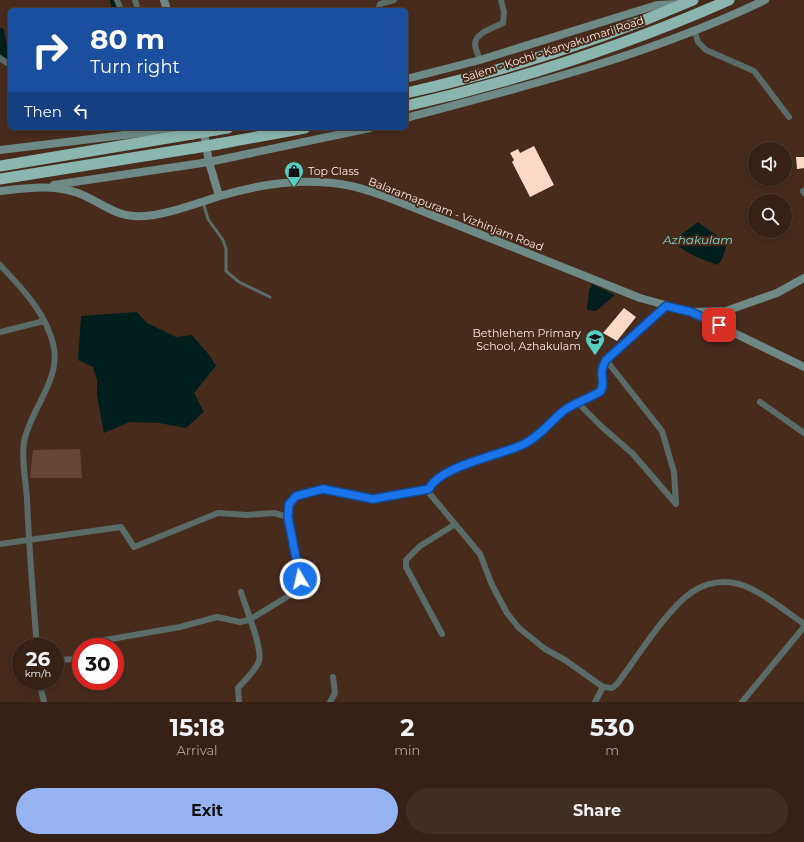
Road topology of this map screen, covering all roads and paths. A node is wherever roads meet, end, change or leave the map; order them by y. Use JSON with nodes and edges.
{"nodes":[{"id":1,"x":394,"y":0,"type":"edge"},
{"id":2,"x":501,"y":0,"type":"edge"},
{"id":3,"x":729,"y":0,"type":"edge"},
{"id":4,"x":765,"y":0,"type":"edge"},
{"id":5,"x":690,"y":2,"type":"edge"},
{"id":6,"x":655,"y":3,"type":"edge"},
{"id":7,"x":379,"y":8,"type":"edge"},
{"id":8,"x":695,"y":32,"type":"junction"},
{"id":9,"x":480,"y":60,"type":"junction"},
{"id":10,"x":408,"y":78,"type":"edge"},
{"id":11,"x":408,"y":92,"type":"edge"},
{"id":12,"x":408,"y":105,"type":"edge"},
{"id":13,"x":408,"y":117,"type":"edge"},
{"id":14,"x":789,"y":117,"type":"dead end"},
{"id":15,"x":165,"y":130,"type":"edge"},
{"id":16,"x":203,"y":130,"type":"edge"},
{"id":17,"x":215,"y":130,"type":"edge"},
{"id":18,"x":294,"y":130,"type":"edge"},
{"id":19,"x":361,"y":130,"type":"edge"},
{"id":20,"x":0,"y":150,"type":"edge"},
{"id":21,"x":209,"y":162,"type":"junction"},
{"id":22,"x":0,"y":166,"type":"edge"},
{"id":23,"x":0,"y":179,"type":"edge"},
{"id":24,"x":45,"y":187,"type":"junction"},
{"id":25,"x":0,"y":191,"type":"edge"},
{"id":26,"x":219,"y":196,"type":"junction"},
{"id":27,"x":203,"y":202,"type":"junction"},
{"id":28,"x":0,"y":266,"type":"edge"},
{"id":29,"x":804,"y":278,"type":"edge"},
{"id":30,"x":270,"y":297,"type":"dead end"},
{"id":31,"x":666,"y":306,"type":"junction"},
{"id":32,"x":691,"y":312,"type":"junction"},
{"id":33,"x":44,"y":321,"type":"junction"},
{"id":34,"x":0,"y":332,"type":"edge"},
{"id":35,"x":606,"y":360,"type":"junction"},
{"id":36,"x":804,"y":367,"type":"edge"},
{"id":37,"x":760,"y":402,"type":"dead end"},
{"id":38,"x":578,"y":403,"type":"junction"},
{"id":39,"x":804,"y":434,"type":"edge"},
{"id":40,"x":429,"y":489,"type":"junction"},
{"id":41,"x":288,"y":517,"type":"junction"},
{"id":42,"x":454,"y":525,"type":"junction"},
{"id":43,"x":28,"y":540,"type":"junction"},
{"id":44,"x":0,"y":544,"type":"edge"},
{"id":45,"x":241,"y":592,"type":"dead end"},
{"id":46,"x":250,"y":620,"type":"junction"},
{"id":47,"x":804,"y":624,"type":"edge"},
{"id":48,"x":804,"y":627,"type":"edge"},
{"id":49,"x":442,"y":634,"type":"dead end"},
{"id":50,"x":36,"y":638,"type":"edge"},
{"id":51,"x":117,"y":638,"type":"edge"},
{"id":52,"x":333,"y":677,"type":"dead end"},
{"id":53,"x":603,"y":687,"type":"junction"},
{"id":54,"x":41,"y":690,"type":"edge"},
{"id":55,"x":44,"y":702,"type":"edge"},
{"id":56,"x":239,"y":702,"type":"edge"},
{"id":57,"x":330,"y":702,"type":"edge"},
{"id":58,"x":595,"y":702,"type":"edge"},
{"id":59,"x":742,"y":702,"type":"edge"}],
"edges":[{"from":1,"to":7,"type":"street"},
{"from":2,"to":9,"type":"street"},
{"from":3,"to":12,"type":"highway","name":"Salem - Kochi - Kanyakumari Road"},
{"from":4,"to":8,"type":"street"},
{"from":5,"to":6,"type":"street"},
{"from":5,"to":11,"type":"highway","name":"Salem - Kochi - Kanyakumari Road"},
{"from":6,"to":9,"type":"street"},
{"from":8,"to":13,"type":"street"},
{"from":8,"to":14,"type":"street"},
{"from":9,"to":10,"type":"street"},
{"from":15,"to":20,"type":"street"},
{"from":16,"to":21,"type":"street"},
{"from":17,"to":22,"type":"highway","bridge":true},
{"from":18,"to":23,"type":"highway","bridge":true},
{"from":19,"to":21,"type":"street"},
{"from":21,"to":24,"type":"street"},
{"from":21,"to":26,"type":"street"},
{"from":24,"to":25,"type":"street","name":"Balaramapuram - Vizhinjam Road"},
{"from":24,"to":27,"type":"street","name":"Balaramapuram - Vizhinjam Road"},
{"from":26,"to":27,"type":"street","name":"Balaramapuram - Vizhinjam Road"},
{"from":26,"to":31,"type":"street","name":"Balaramapuram - Vizhinjam Road"},
{"from":27,"to":30,"type":"lane"},
{"from":28,"to":33,"type":"street"},
{"from":29,"to":32,"type":"street","name":"Balaramapuram - Vizhinjam Road"},
{"from":31,"to":32,"type":"street","name":"Balaramapuram - Vizhinjam Road"},
{"from":31,"to":35,"type":"street"},
{"from":32,"to":36,"type":"street"},
{"from":33,"to":34,"type":"street"},
{"from":33,"to":43,"type":"street"},
{"from":35,"to":38,"type":"street"},
{"from":35,"to":38,"type":"street"},
{"from":37,"to":39,"type":"street"},
{"from":38,"to":40,"type":"street"},
{"from":40,"to":41,"type":"street"},
{"from":40,"to":42,"type":"street"},
{"from":41,"to":43,"type":"street"},
{"from":41,"to":46,"type":"street"},
{"from":42,"to":49,"type":"street"},
{"from":42,"to":53,"type":"street"},
{"from":43,"to":44,"type":"street"},
{"from":43,"to":50,"type":"street"},
{"from":45,"to":46,"type":"street"},
{"from":46,"to":51,"type":"street"},
{"from":46,"to":56,"type":"street"},
{"from":47,"to":53,"type":"street"},
{"from":48,"to":59,"type":"street"},
{"from":52,"to":57,"type":"street"},
{"from":53,"to":58,"type":"street"},
{"from":54,"to":55,"type":"street"}]}
